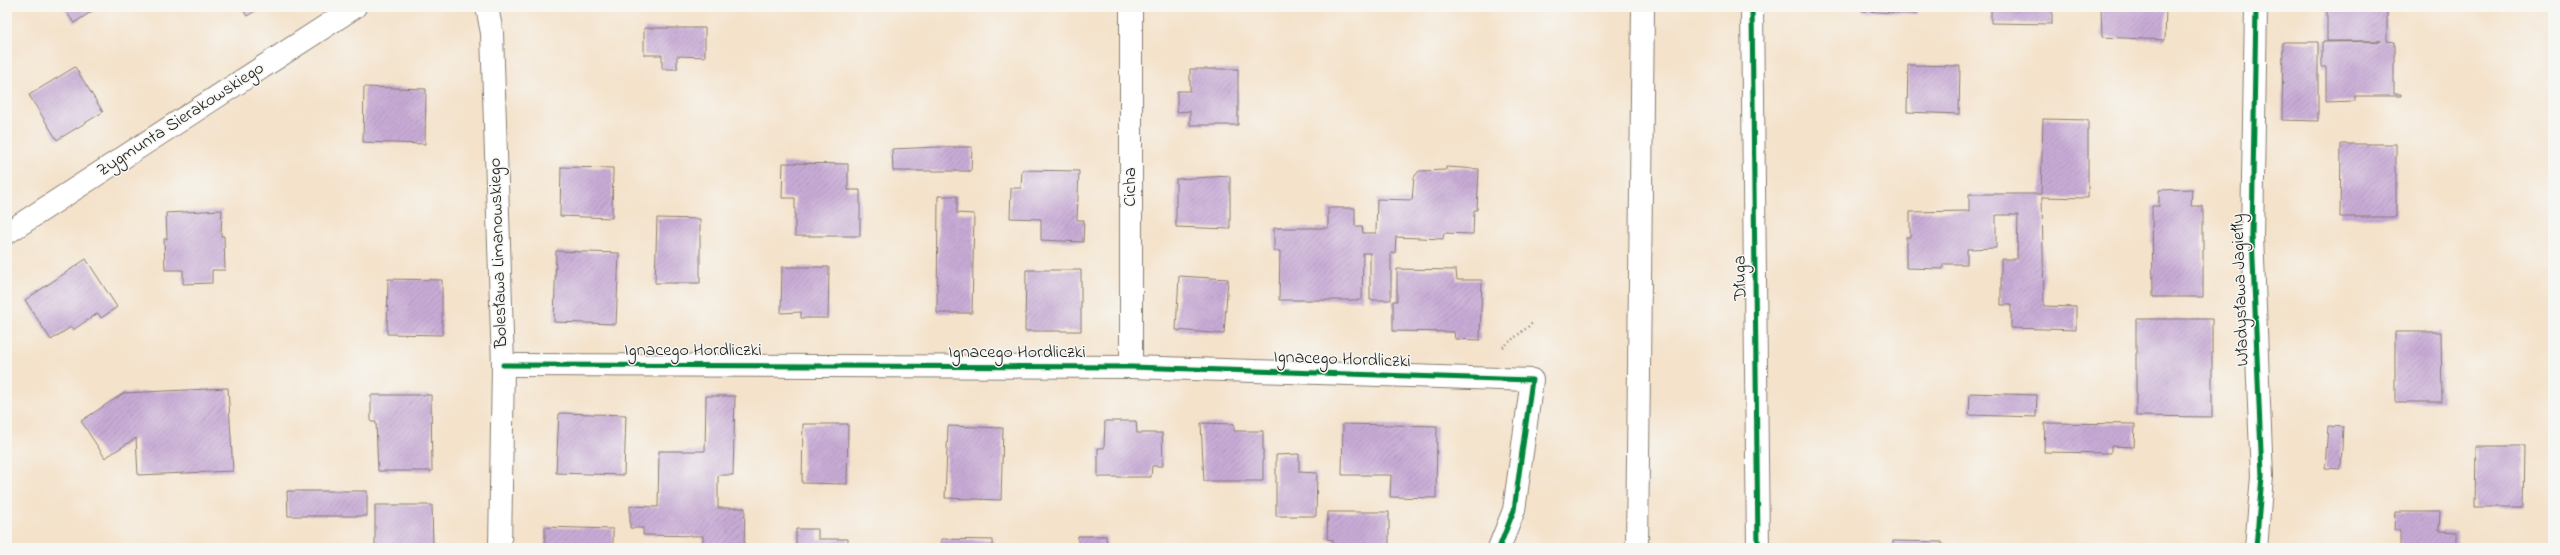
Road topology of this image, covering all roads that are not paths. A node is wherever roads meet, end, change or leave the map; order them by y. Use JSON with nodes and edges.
{"nodes":[{"id":1,"x":355,"y":7,"type":"edge"},
{"id":2,"x":487,"y":7,"type":"edge"},
{"id":3,"x":1131,"y":7,"type":"edge"},
{"id":4,"x":1643,"y":7,"type":"edge"},
{"id":5,"x":1752,"y":7,"type":"edge"},
{"id":6,"x":2256,"y":7,"type":"edge"},
{"id":7,"x":7,"y":233,"type":"edge"},
{"id":8,"x":503,"y":365,"type":"junction"},
{"id":9,"x":1131,"y":367,"type":"junction"},
{"id":10,"x":500,"y":548,"type":"edge"},
{"id":11,"x":1499,"y":548,"type":"edge"},
{"id":12,"x":1637,"y":548,"type":"edge"},
{"id":13,"x":1758,"y":548,"type":"edge"},
{"id":14,"x":2256,"y":548,"type":"edge"}],
"edges":[{"from":1,"to":7,"type":"street","name":"Zygmunta Sierakowskiego"},
{"from":2,"to":8,"type":"street","name":"Bolesława Limanowskiego"},
{"from":3,"to":9,"type":"street","name":"Cicha"},
{"from":4,"to":12,"type":"street"},
{"from":5,"to":13,"type":"street","name":"Długa"},
{"from":6,"to":14,"type":"street","name":"Władysława Jagiełły"},
{"from":8,"to":9,"type":"street","name":"Ignacego Hordliczki"},
{"from":8,"to":10,"type":"street","name":"Bolesława Limanowskiego"},
{"from":9,"to":11,"type":"street","name":"Ignacego Hordliczki"}]}
